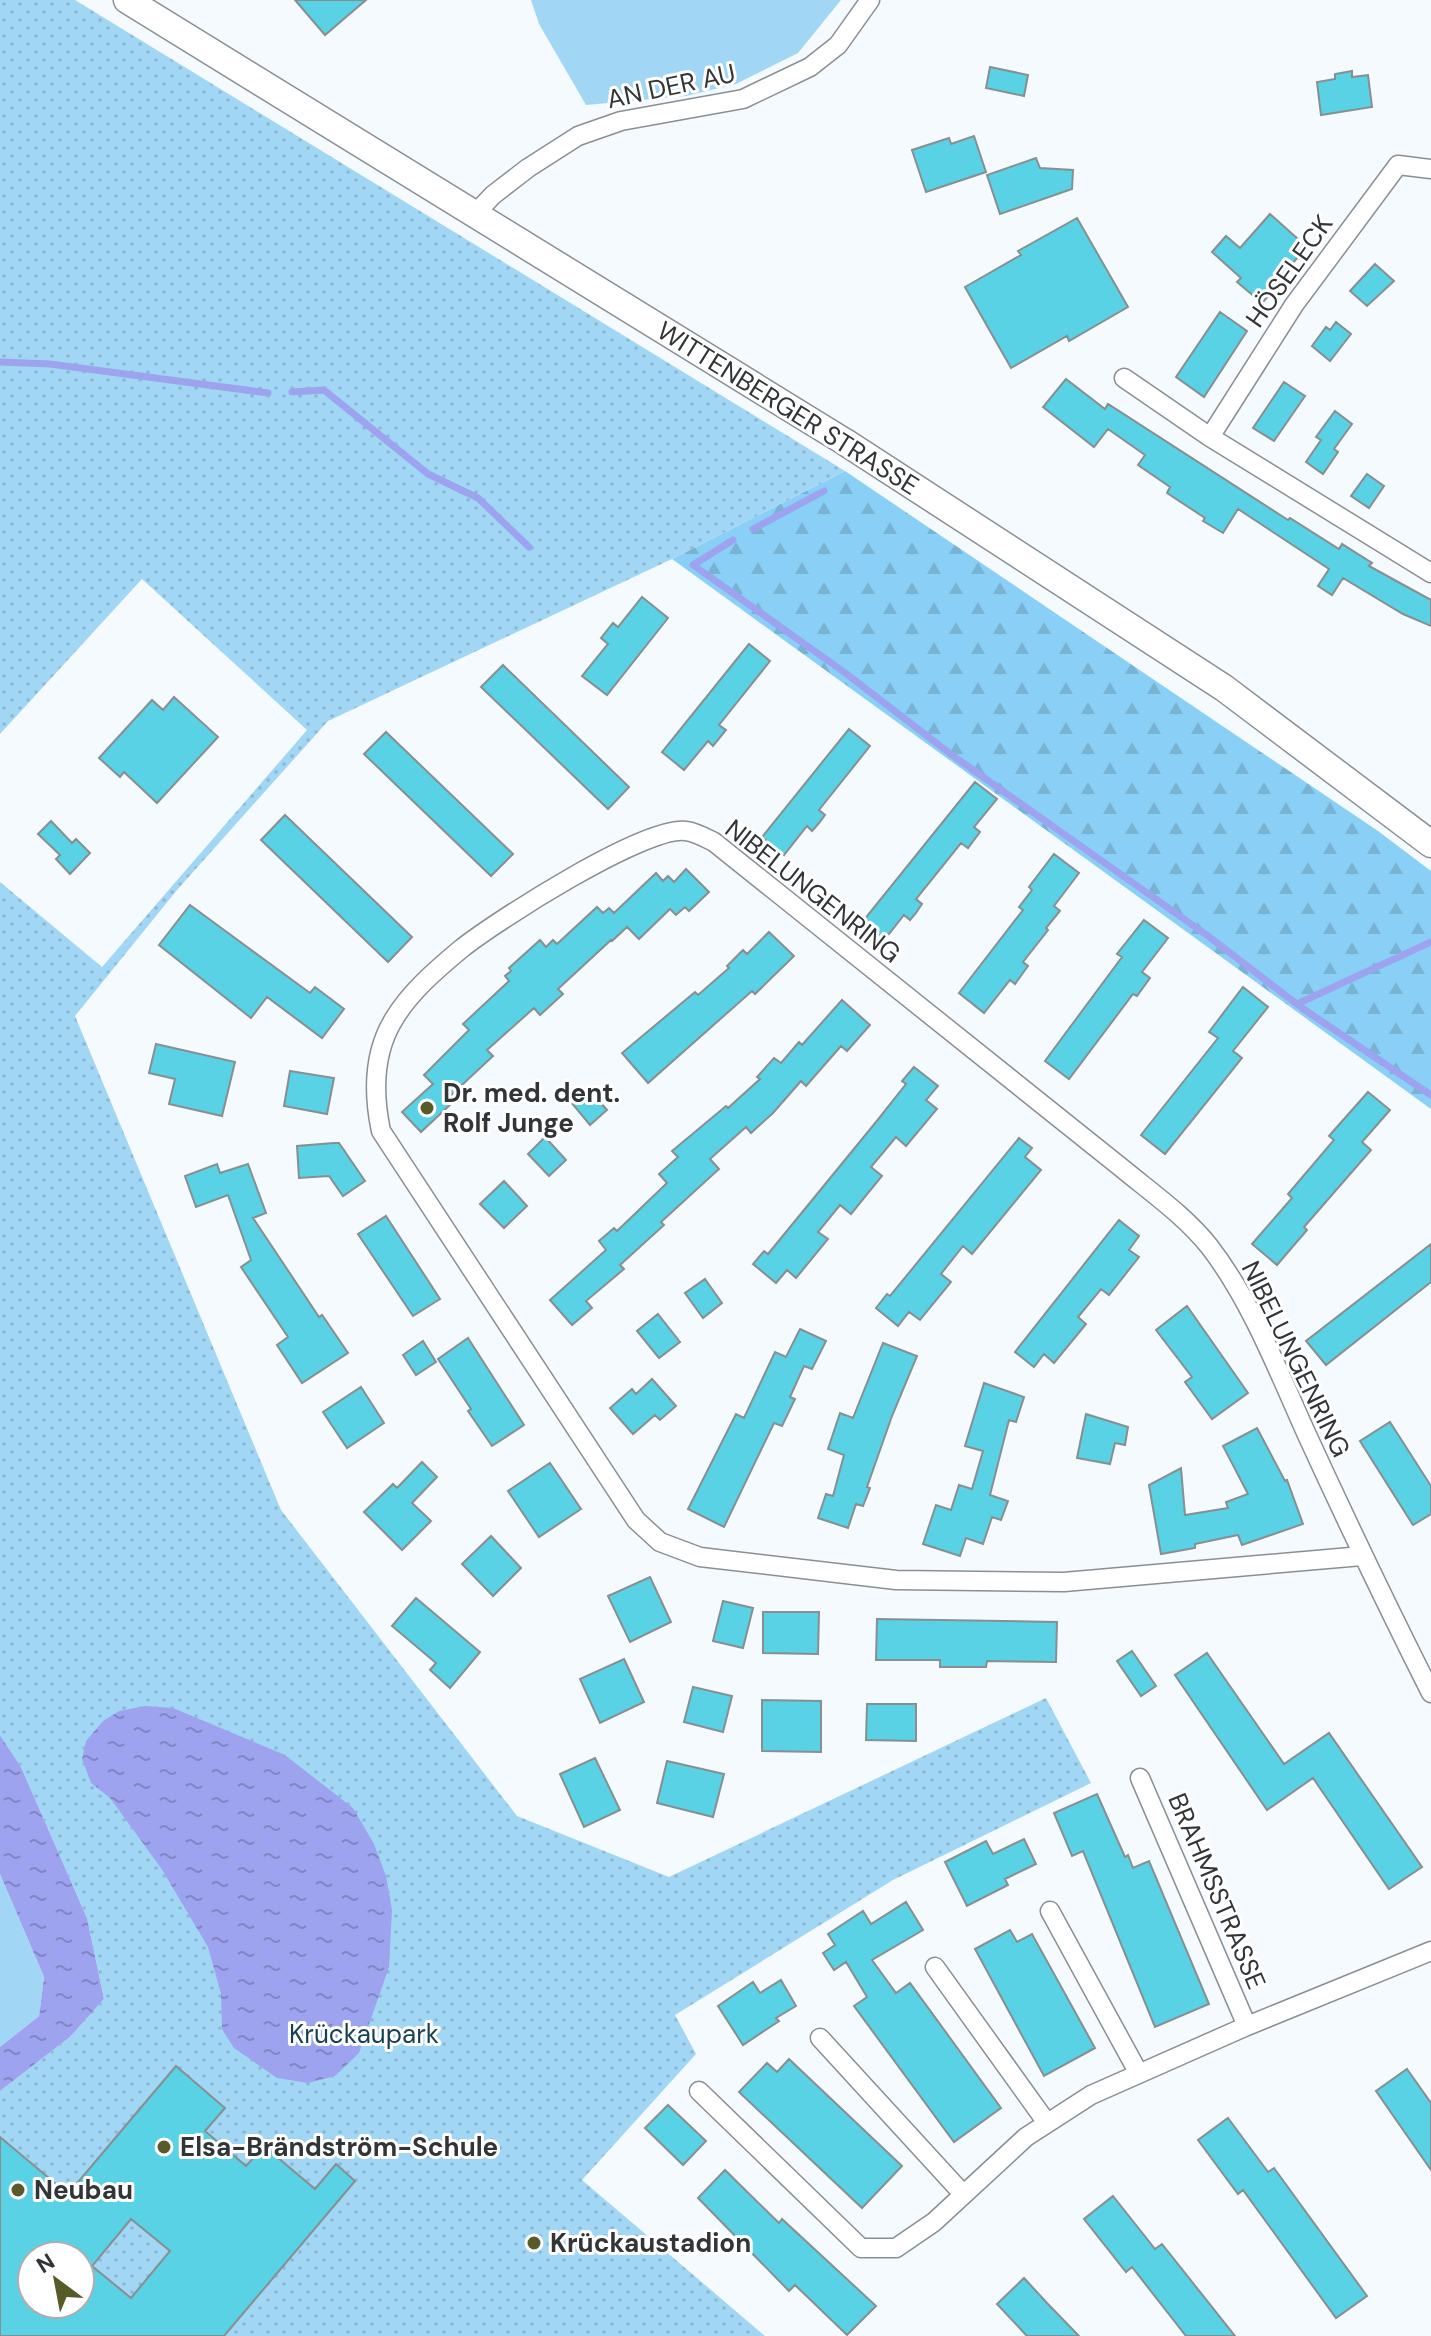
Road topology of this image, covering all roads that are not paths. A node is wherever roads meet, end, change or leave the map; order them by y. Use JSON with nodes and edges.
{"nodes":[{"id":1,"x":127,"y":0,"type":"edge"},
{"id":2,"x":870,"y":0,"type":"edge"},
{"id":3,"x":1431,"y":169,"type":"edge"},
{"id":4,"x":475,"y":214,"type":"junction"},
{"id":5,"x":1124,"y":378,"type":"dead end"},
{"id":6,"x":1210,"y":437,"type":"junction"},
{"id":7,"x":1431,"y":573,"type":"edge"},
{"id":8,"x":1431,"y":844,"type":"edge"},
{"id":9,"x":1362,"y":1556,"type":"junction"},
{"id":10,"x":1431,"y":1693,"type":"edge"},
{"id":11,"x":1140,"y":1778,"type":"dead end"},
{"id":12,"x":1050,"y":1911,"type":"dead end"},
{"id":13,"x":1431,"y":1951,"type":"edge"},
{"id":14,"x":935,"y":1967,"type":"dead end"},
{"id":15,"x":1247,"y":2026,"type":"junction"},
{"id":16,"x":820,"y":2038,"type":"dead end"},
{"id":17,"x":1138,"y":2072,"type":"junction"},
{"id":18,"x":699,"y":2091,"type":"dead end"},
{"id":19,"x":1047,"y":2123,"type":"junction"},
{"id":20,"x":963,"y":2194,"type":"junction"}],
"edges":[{"from":1,"to":4,"type":"main road","name":"WITTENBERGER STRASSE"},
{"from":2,"to":4,"type":"street","name":"AN DER AU"},
{"from":3,"to":6,"type":"street","name":"HÖSELECK"},
{"from":4,"to":8,"type":"main road","name":"WITTENBERGER STRASSE"},
{"from":5,"to":6,"type":"street"},
{"from":6,"to":7,"type":"street"},
{"from":9,"to":9,"type":"street","name":"NIBELUNGENRING"},
{"from":9,"to":10,"type":"street","name":"NIBELUNGENRING"},
{"from":11,"to":15,"type":"street","name":"BRAHMSSTRASSE"},
{"from":12,"to":17,"type":"street"},
{"from":13,"to":15,"type":"street","name":"BRAHMSSTRASSE"},
{"from":14,"to":19,"type":"street"},
{"from":15,"to":17,"type":"street","name":"BRAHMSSTRASSE"},
{"from":16,"to":20,"type":"street"},
{"from":17,"to":19,"type":"street","name":"BRAHMSSTRASSE"},
{"from":18,"to":20,"type":"street","name":"BRAHMSSTRASSE"},
{"from":19,"to":20,"type":"street","name":"BRAHMSSTRASSE"}]}
